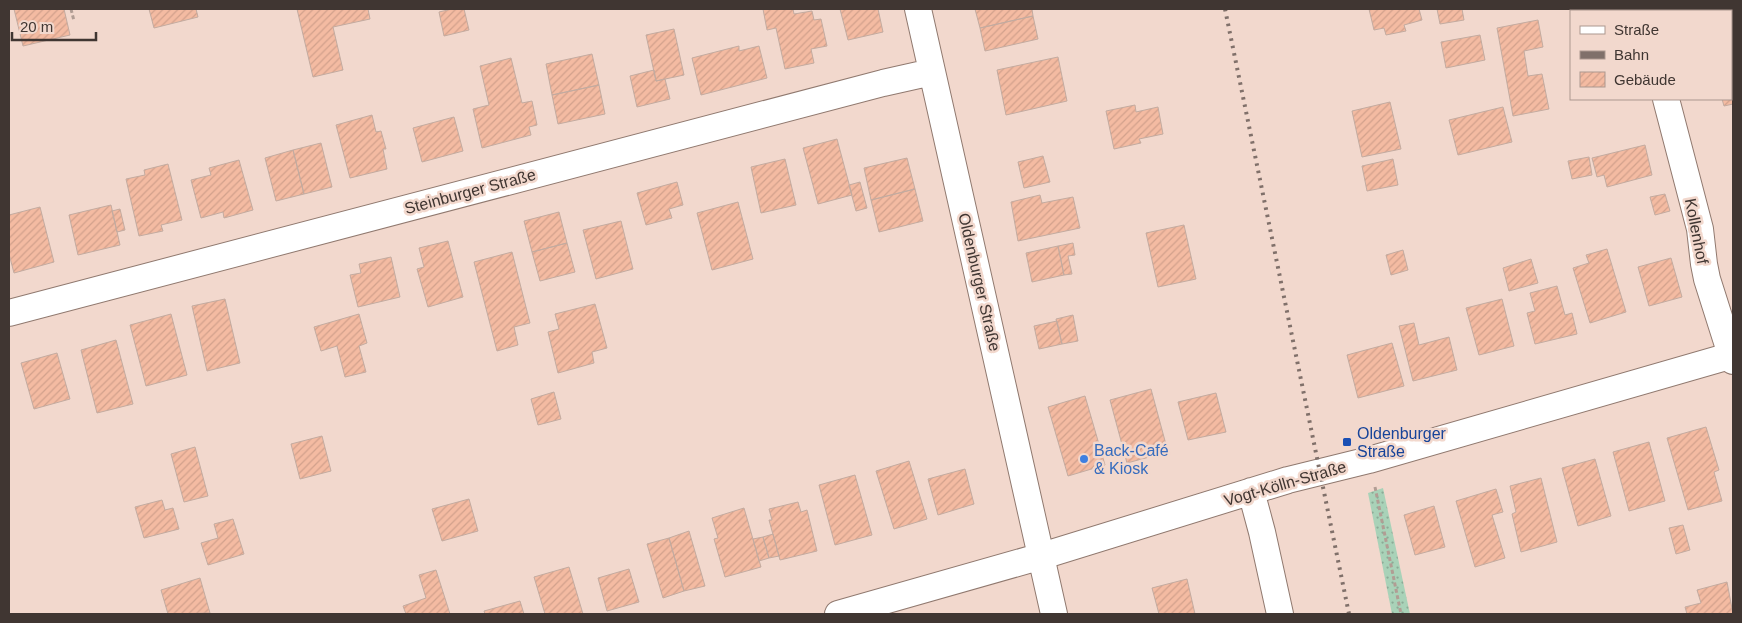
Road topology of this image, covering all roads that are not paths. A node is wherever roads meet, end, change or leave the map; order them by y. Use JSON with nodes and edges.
{"nodes":[{"id":1,"x":918,"y":9,"type":"edge"},
{"id":2,"x":932,"y":72,"type":"junction"},
{"id":3,"x":1666,"y":100,"type":"edge"},
{"id":4,"x":9,"y":313,"type":"edge"},
{"id":5,"x":1733,"y":357,"type":"edge"},
{"id":6,"x":1251,"y":491,"type":"junction"},
{"id":7,"x":1042,"y":556,"type":"junction"},
{"id":8,"x":838,"y":614,"type":"edge"},
{"id":9,"x":1054,"y":614,"type":"edge"},
{"id":10,"x":1280,"y":614,"type":"edge"}],
"edges":[{"from":1,"to":2,"type":"street","name":"Oldenburger Straße"},
{"from":2,"to":4,"type":"street","name":"Steinburger Straße"},
{"from":2,"to":7,"type":"street","name":"Oldenburger Straße"},
{"from":3,"to":5,"type":"street","name":"Kollenhof"},
{"from":5,"to":6,"type":"street","name":"Vogt-Kölln-Straße"},
{"from":6,"to":7,"type":"street","name":"Vogt-Kölln-Straße"},
{"from":6,"to":10,"type":"street"},
{"from":7,"to":8,"type":"street","name":"Vogt-Kölln-Straße"},
{"from":7,"to":9,"type":"street","name":"Oldenburger Straße"}]}
